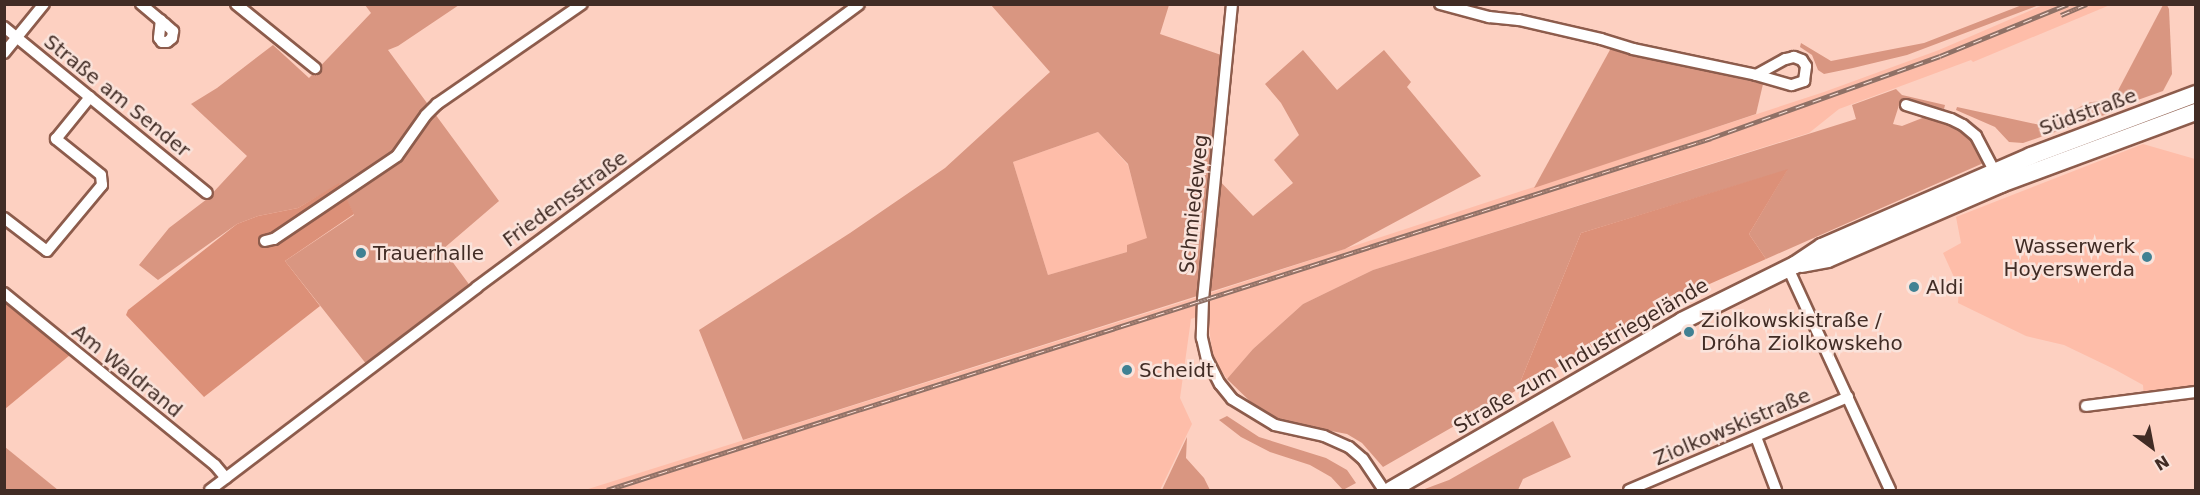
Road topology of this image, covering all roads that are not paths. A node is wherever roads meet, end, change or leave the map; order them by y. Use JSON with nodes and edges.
{"nodes":[{"id":1,"x":44,"y":4,"type":"edge"},
{"id":2,"x":141,"y":4,"type":"edge"},
{"id":3,"x":236,"y":4,"type":"edge"},
{"id":4,"x":582,"y":4,"type":"edge"},
{"id":5,"x":859,"y":4,"type":"edge"},
{"id":6,"x":1232,"y":4,"type":"edge"},
{"id":7,"x":1440,"y":4,"type":"edge"},
{"id":8,"x":160,"y":20,"type":"dead end"},
{"id":9,"x":4,"y":27,"type":"edge"},
{"id":10,"x":17,"y":38,"type":"junction"},
{"id":11,"x":4,"y":53,"type":"edge"},
{"id":12,"x":315,"y":68,"type":"dead end"},
{"id":13,"x":1756,"y":75,"type":"dead end"},
{"id":14,"x":2196,"y":94,"type":"edge"},
{"id":15,"x":90,"y":97,"type":"junction"},
{"id":16,"x":1906,"y":105,"type":"dead end"},
{"id":17,"x":2196,"y":112,"type":"edge"},
{"id":18,"x":1998,"y":178,"type":"junction"},
{"id":19,"x":207,"y":193,"type":"dead end"},
{"id":20,"x":4,"y":218,"type":"edge"},
{"id":21,"x":265,"y":241,"type":"dead end"},
{"id":22,"x":1791,"y":266,"type":"junction"},
{"id":23,"x":4,"y":293,"type":"edge"},
{"id":24,"x":2196,"y":392,"type":"edge"},
{"id":25,"x":1848,"y":397,"type":"junction"},
{"id":26,"x":2086,"y":406,"type":"dead end"},
{"id":27,"x":1756,"y":437,"type":"junction"},
{"id":28,"x":226,"y":478,"type":"junction"},
{"id":29,"x":210,"y":490,"type":"edge"},
{"id":30,"x":1384,"y":490,"type":"edge"},
{"id":31,"x":1391,"y":490,"type":"edge"},
{"id":32,"x":1629,"y":490,"type":"edge"},
{"id":33,"x":1776,"y":490,"type":"edge"},
{"id":34,"x":1890,"y":490,"type":"edge"}],
"edges":[{"from":1,"to":10,"type":"street"},
{"from":2,"to":8,"type":"street"},
{"from":3,"to":12,"type":"street"},
{"from":4,"to":21,"type":"street"},
{"from":5,"to":28,"type":"street","name":"Friedensstraße"},
{"from":6,"to":30,"type":"street","name":"Schmiedeweg"},
{"from":7,"to":13,"type":"street"},
{"from":9,"to":10,"type":"street","name":"Straße am Sender"},
{"from":10,"to":11,"type":"street"},
{"from":10,"to":15,"type":"street","name":"Straße am Sender"},
{"from":14,"to":18,"type":"main road","name":"Südstraße"},
{"from":15,"to":19,"type":"street","name":"Straße am Sender"},
{"from":15,"to":20,"type":"street"},
{"from":16,"to":18,"type":"street"},
{"from":17,"to":18,"type":"main road","name":"Südstraße"},
{"from":18,"to":22,"type":"main road","name":"Straße zum Industriegelände"},
{"from":22,"to":25,"type":"street"},
{"from":22,"to":31,"type":"main road","name":"Straße zum Industriegelände"},
{"from":23,"to":28,"type":"street","name":"Am Waldrand"},
{"from":24,"to":26,"type":"street"},
{"from":25,"to":27,"type":"street","name":"Ziolkowskistraße"},
{"from":25,"to":34,"type":"street"},
{"from":27,"to":32,"type":"street","name":"Ziolkowskistraße"},
{"from":27,"to":33,"type":"street"},
{"from":28,"to":29,"type":"street","name":"Friedensstraße"}]}
